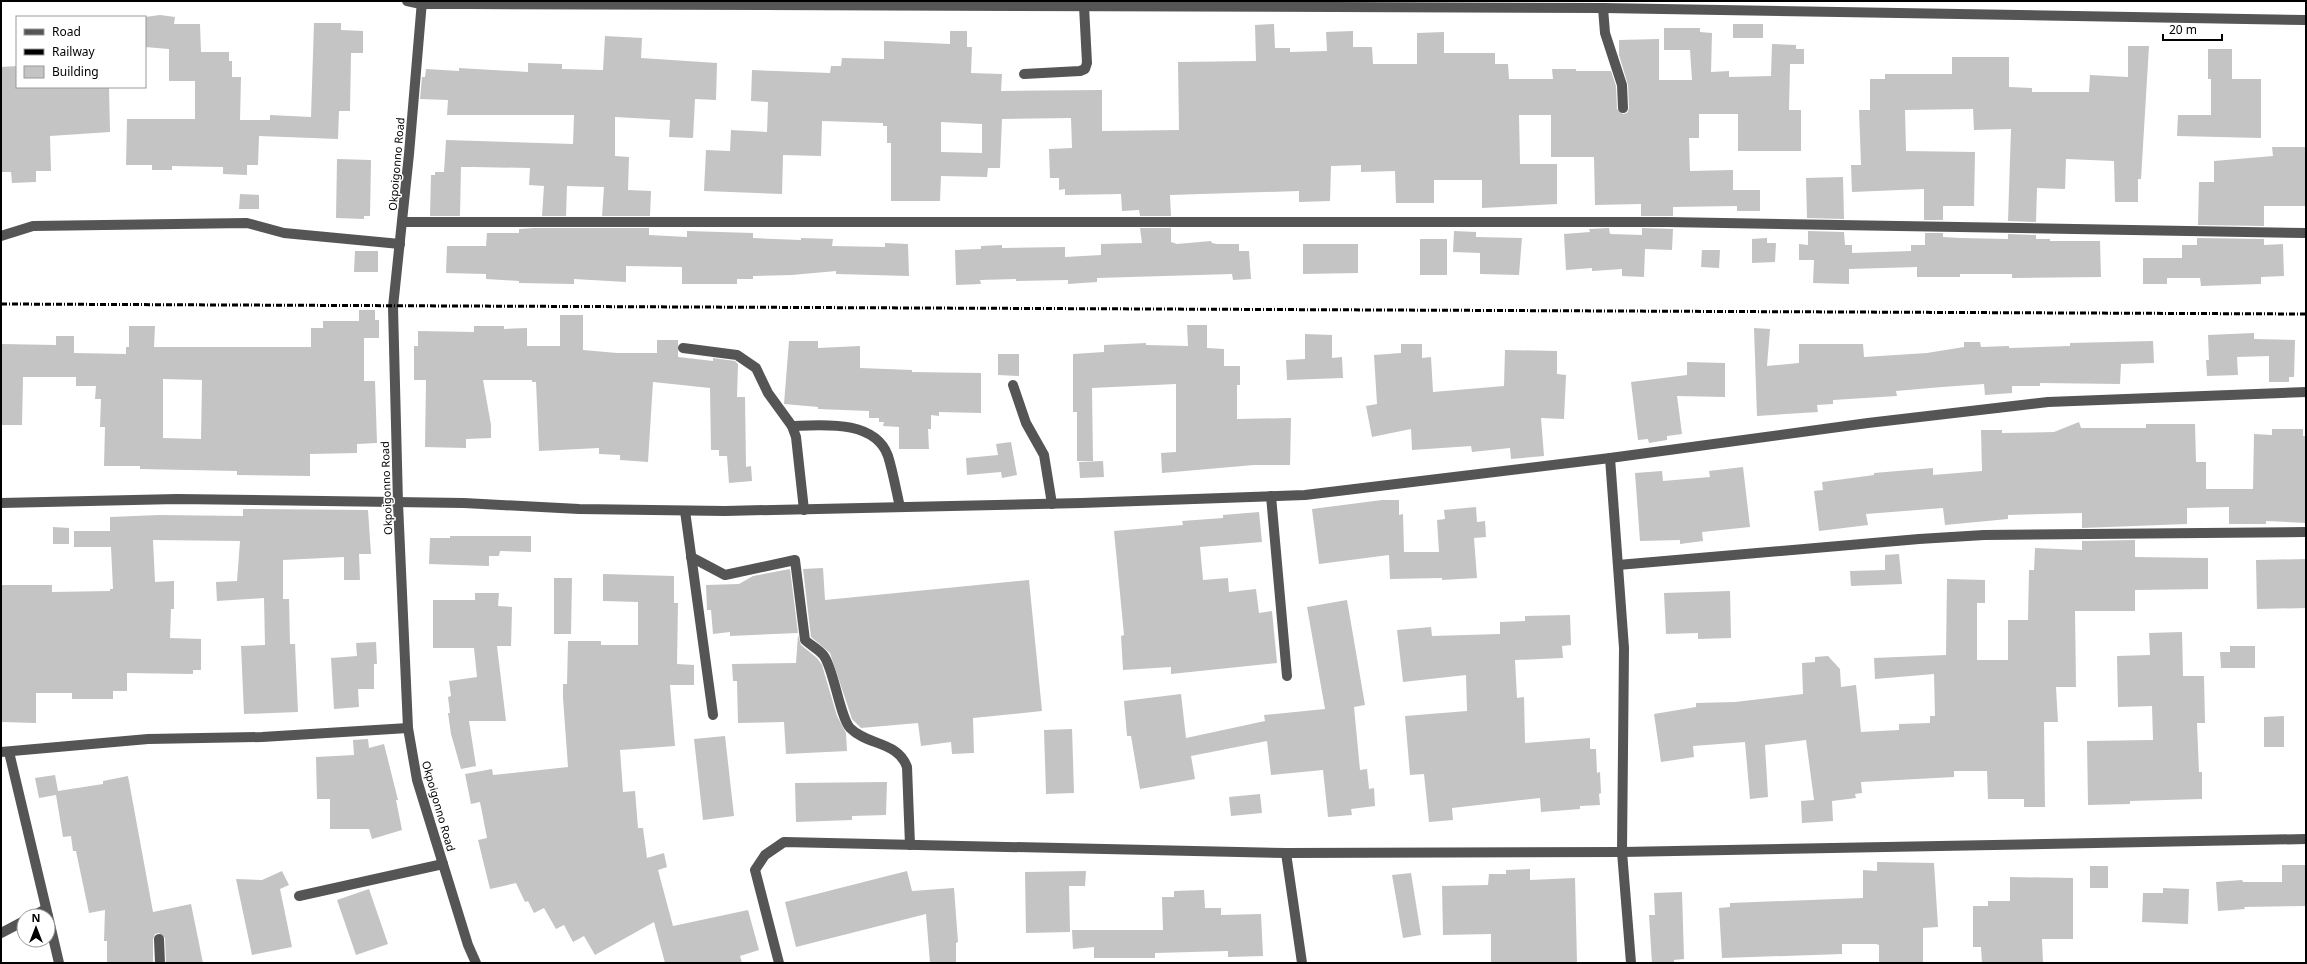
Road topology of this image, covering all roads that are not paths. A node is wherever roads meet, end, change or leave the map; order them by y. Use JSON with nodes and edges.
{"nodes":[{"id":1,"x":407,"y":1,"type":"edge"},
{"id":2,"x":422,"y":2,"type":"edge"},
{"id":3,"x":470,"y":3,"type":"edge"},
{"id":4,"x":1084,"y":6,"type":"junction"},
{"id":5,"x":1603,"y":8,"type":"junction"},
{"id":6,"x":2306,"y":20,"type":"edge"},
{"id":7,"x":1024,"y":74,"type":"dead end"},
{"id":8,"x":1624,"y":108,"type":"dead end"},
{"id":9,"x":402,"y":222,"type":"junction"},
{"id":10,"x":2306,"y":233,"type":"edge"},
{"id":11,"x":1,"y":236,"type":"edge"},
{"id":12,"x":400,"y":244,"type":"junction"},
{"id":13,"x":683,"y":348,"type":"dead end"},
{"id":14,"x":1013,"y":385,"type":"dead end"},
{"id":15,"x":2306,"y":392,"type":"edge"},
{"id":16,"x":792,"y":426,"type":"junction"},
{"id":17,"x":1610,"y":458,"type":"junction"},
{"id":18,"x":1271,"y":496,"type":"junction"},
{"id":19,"x":1,"y":503,"type":"edge"},
{"id":20,"x":398,"y":503,"type":"junction"},
{"id":21,"x":1052,"y":504,"type":"junction"},
{"id":22,"x":900,"y":507,"type":"junction"},
{"id":23,"x":685,"y":510,"type":"junction"},
{"id":24,"x":804,"y":510,"type":"junction"},
{"id":25,"x":2306,"y":532,"type":"edge"},
{"id":26,"x":691,"y":557,"type":"junction"},
{"id":27,"x":1618,"y":565,"type":"junction"},
{"id":28,"x":1287,"y":676,"type":"dead end"},
{"id":29,"x":713,"y":715,"type":"dead end"},
{"id":30,"x":408,"y":728,"type":"junction"},
{"id":31,"x":5,"y":752,"type":"edge"},
{"id":32,"x":2306,"y":839,"type":"edge"},
{"id":33,"x":910,"y":845,"type":"junction"},
{"id":34,"x":1622,"y":852,"type":"junction"},
{"id":35,"x":1286,"y":853,"type":"junction"},
{"id":36,"x":443,"y":864,"type":"junction"},
{"id":37,"x":299,"y":896,"type":"dead end"},
{"id":38,"x":45,"y":908,"type":"edge"},
{"id":39,"x":16,"y":925,"type":"edge"},
{"id":40,"x":1,"y":933,"type":"edge"},
{"id":41,"x":159,"y":939,"type":"dead end"},
{"id":42,"x":55,"y":948,"type":"edge"},
{"id":43,"x":59,"y":963,"type":"edge"},
{"id":44,"x":160,"y":963,"type":"edge"},
{"id":45,"x":476,"y":963,"type":"edge"},
{"id":46,"x":779,"y":963,"type":"edge"},
{"id":47,"x":1302,"y":963,"type":"edge"},
{"id":48,"x":1632,"y":963,"type":"edge"}],
"edges":[{"from":1,"to":2,"type":"street"},
{"from":2,"to":3,"type":"street"},
{"from":2,"to":9,"type":"street","name":"Okpoigonno Road"},
{"from":3,"to":4,"type":"street"},
{"from":4,"to":5,"type":"street"},
{"from":4,"to":7,"type":"street"},
{"from":5,"to":6,"type":"street"},
{"from":5,"to":8,"type":"street"},
{"from":9,"to":10,"type":"street"},
{"from":9,"to":12,"type":"street","name":"Okpoigonno Road"},
{"from":11,"to":12,"type":"street"},
{"from":12,"to":20,"type":"street","name":"Okpoigonno Road"},
{"from":13,"to":16,"type":"street"},
{"from":14,"to":21,"type":"street"},
{"from":15,"to":17,"type":"street"},
{"from":16,"to":22,"type":"street"},
{"from":16,"to":24,"type":"street"},
{"from":17,"to":18,"type":"street"},
{"from":17,"to":27,"type":"street"},
{"from":18,"to":21,"type":"street"},
{"from":18,"to":28,"type":"street"},
{"from":19,"to":20,"type":"street"},
{"from":20,"to":23,"type":"street"},
{"from":20,"to":30,"type":"street","name":"Okpoigonno Road"},
{"from":21,"to":22,"type":"street"},
{"from":22,"to":24,"type":"street"},
{"from":23,"to":24,"type":"street"},
{"from":23,"to":26,"type":"street"},
{"from":25,"to":27,"type":"street"},
{"from":26,"to":29,"type":"street"},
{"from":26,"to":33,"type":"street"},
{"from":27,"to":34,"type":"street"},
{"from":30,"to":31,"type":"street"},
{"from":30,"to":36,"type":"street","name":"Okpoigonno Road"},
{"from":31,"to":38,"type":"street"},
{"from":32,"to":34,"type":"street"},
{"from":33,"to":35,"type":"street"},
{"from":33,"to":46,"type":"street"},
{"from":34,"to":35,"type":"street"},
{"from":34,"to":48,"type":"street"},
{"from":35,"to":47,"type":"street"},
{"from":36,"to":37,"type":"street"},
{"from":36,"to":45,"type":"street","name":"Okpoigonno Road"},
{"from":39,"to":40,"type":"street"},
{"from":41,"to":44,"type":"street"},
{"from":42,"to":43,"type":"street"}]}
